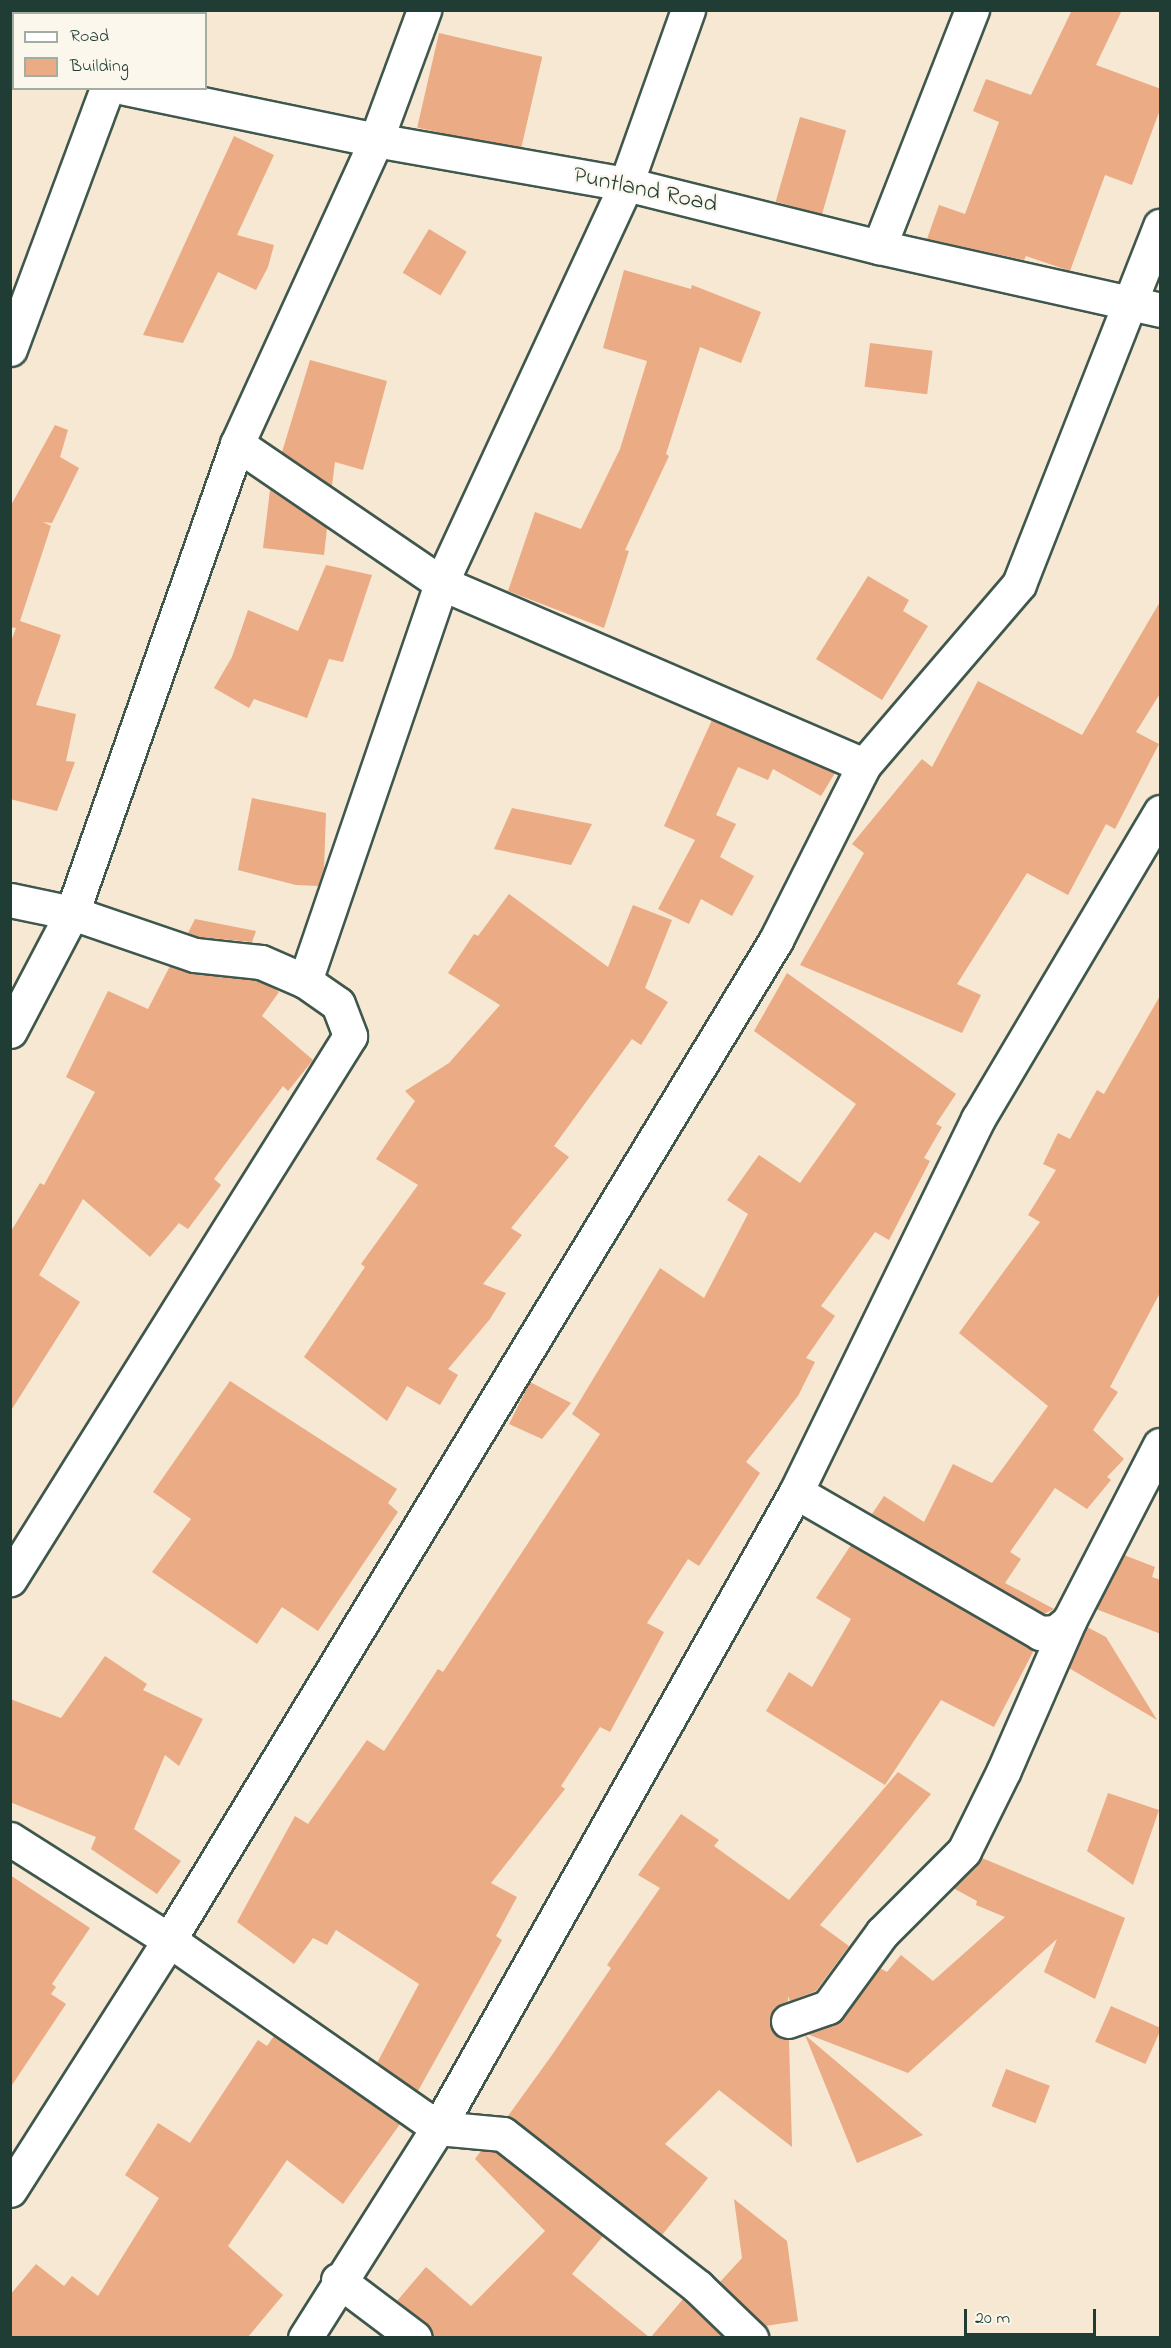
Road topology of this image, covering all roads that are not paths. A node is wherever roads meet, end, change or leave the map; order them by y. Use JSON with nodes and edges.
{"nodes":[{"id":1,"x":424,"y":10,"type":"edge"},
{"id":2,"x":688,"y":10,"type":"edge"},
{"id":3,"x":972,"y":10,"type":"edge"},
{"id":4,"x":106,"y":90,"type":"edge"},
{"id":5,"x":135,"y":90,"type":"edge"},
{"id":6,"x":376,"y":140,"type":"junction"},
{"id":7,"x":626,"y":184,"type":"junction"},
{"id":8,"x":1161,"y":226,"type":"edge"},
{"id":9,"x":879,"y":247,"type":"junction"},
{"id":10,"x":1128,"y":303,"type":"junction"},
{"id":11,"x":1161,"y":310,"type":"edge"},
{"id":12,"x":10,"y":349,"type":"edge"},
{"id":13,"x":237,"y":444,"type":"junction"},
{"id":14,"x":441,"y":583,"type":"junction"},
{"id":15,"x":864,"y":765,"type":"junction"},
{"id":16,"x":1161,"y":812,"type":"edge"},
{"id":17,"x":10,"y":900,"type":"edge"},
{"id":18,"x":72,"y":913,"type":"junction"},
{"id":19,"x":305,"y":981,"type":"junction"},
{"id":20,"x":10,"y":1031,"type":"edge"},
{"id":21,"x":1161,"y":1445,"type":"edge"},
{"id":22,"x":796,"y":1492,"type":"junction"},
{"id":23,"x":10,"y":1579,"type":"edge"},
{"id":24,"x":1069,"y":1621,"type":"junction"},
{"id":25,"x":10,"y":1839,"type":"edge"},
{"id":26,"x":169,"y":1940,"type":"junction"},
{"id":27,"x":788,"y":2021,"type":"dead end"},
{"id":28,"x":438,"y":2128,"type":"junction"},
{"id":29,"x":10,"y":2190,"type":"edge"},
{"id":30,"x":338,"y":2280,"type":"junction"},
{"id":31,"x":305,"y":2337,"type":"edge"},
{"id":32,"x":415,"y":2337,"type":"edge"},
{"id":33,"x":751,"y":2337,"type":"edge"}],
"edges":[{"from":1,"to":6,"type":"street"},
{"from":2,"to":7,"type":"street"},
{"from":3,"to":9,"type":"street"},
{"from":4,"to":12,"type":"street"},
{"from":5,"to":6,"type":"street","name":"Puntland Road"},
{"from":6,"to":7,"type":"street","name":"Puntland Road"},
{"from":6,"to":13,"type":"street"},
{"from":7,"to":9,"type":"street","name":"Puntland Road"},
{"from":7,"to":14,"type":"street"},
{"from":8,"to":10,"type":"street"},
{"from":9,"to":10,"type":"street","name":"Puntland Road"},
{"from":10,"to":11,"type":"street","name":"Puntland Road"},
{"from":10,"to":15,"type":"street"},
{"from":13,"to":14,"type":"street"},
{"from":13,"to":18,"type":"street"},
{"from":14,"to":15,"type":"street"},
{"from":14,"to":19,"type":"street"},
{"from":15,"to":26,"type":"street"},
{"from":16,"to":22,"type":"street"},
{"from":17,"to":18,"type":"street"},
{"from":18,"to":19,"type":"street"},
{"from":18,"to":20,"type":"street"},
{"from":19,"to":23,"type":"street"},
{"from":21,"to":24,"type":"street"},
{"from":22,"to":24,"type":"street"},
{"from":22,"to":28,"type":"street"},
{"from":24,"to":27,"type":"street"},
{"from":25,"to":26,"type":"street"},
{"from":26,"to":28,"type":"street"},
{"from":26,"to":29,"type":"street"},
{"from":28,"to":30,"type":"street"},
{"from":28,"to":33,"type":"street"},
{"from":30,"to":31,"type":"street"},
{"from":30,"to":32,"type":"street"}]}
